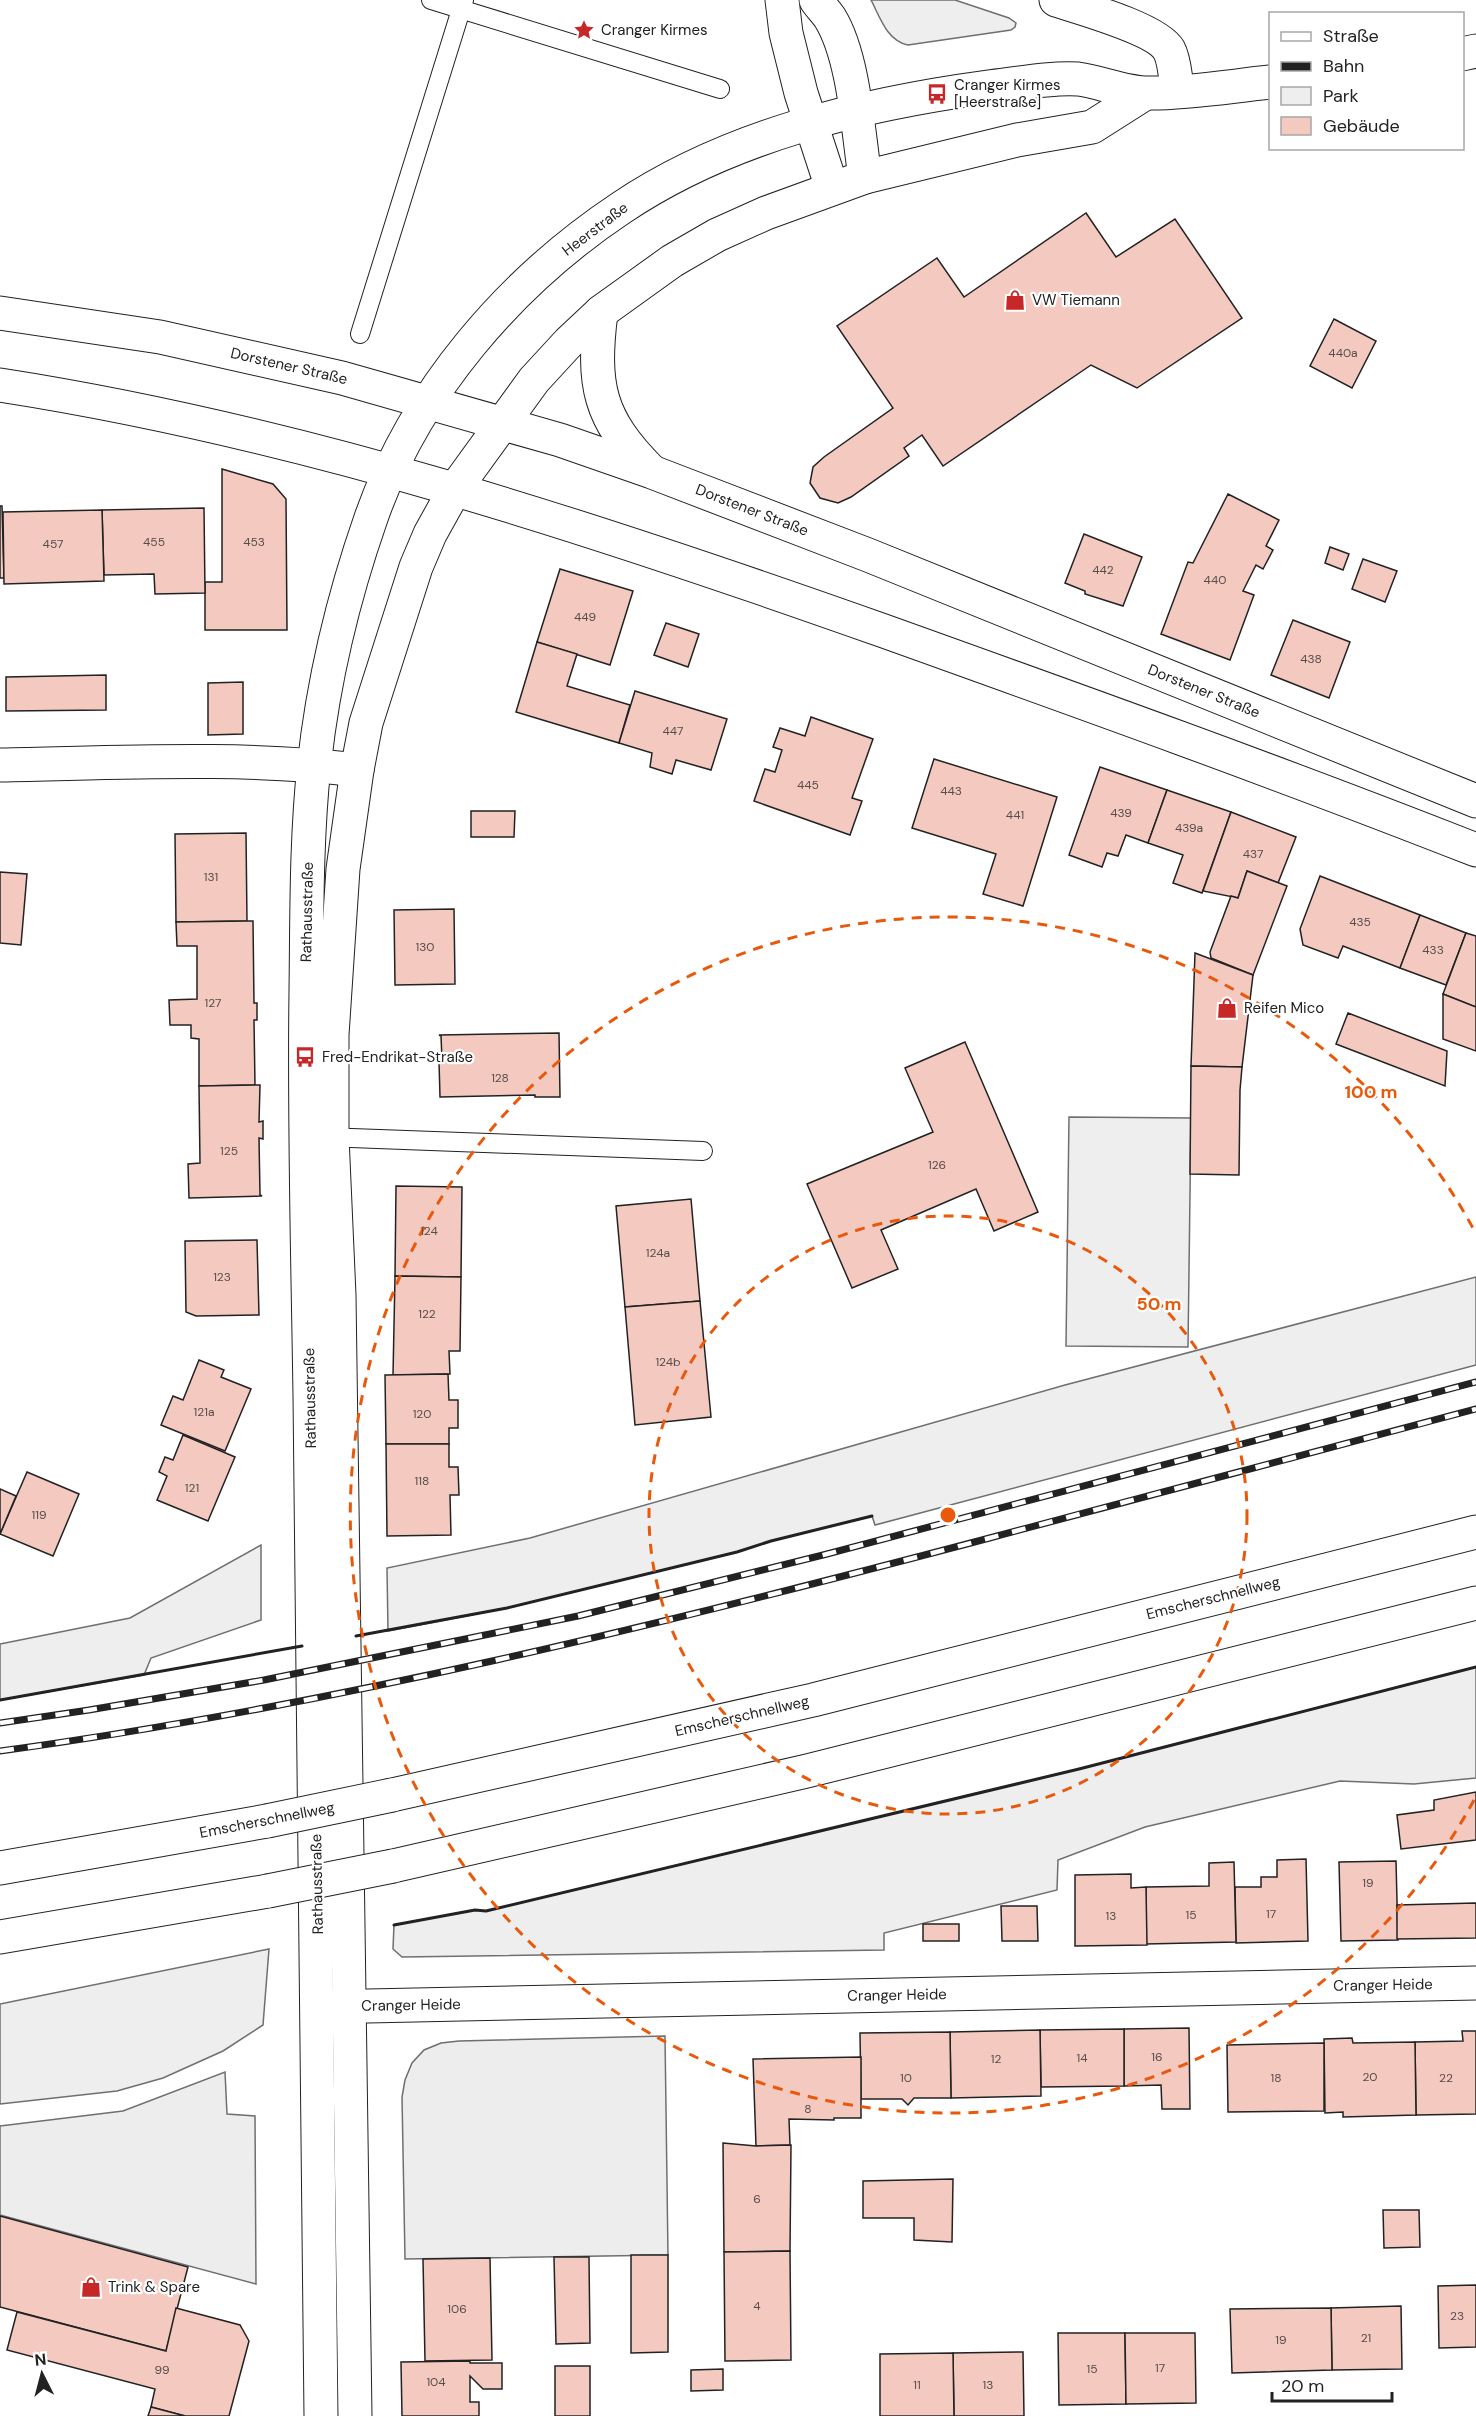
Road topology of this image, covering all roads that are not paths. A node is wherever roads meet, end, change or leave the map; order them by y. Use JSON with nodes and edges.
{"nodes":[{"id":1,"x":431,"y":0,"type":"edge"},
{"id":2,"x":782,"y":0,"type":"edge"},
{"id":3,"x":816,"y":0,"type":"edge"},
{"id":4,"x":1056,"y":0,"type":"edge"},
{"id":5,"x":462,"y":5,"type":"edge"},
{"id":6,"x":1269,"y":82,"type":"edge"},
{"id":7,"x":720,"y":89,"type":"dead end"},
{"id":8,"x":1178,"y":91,"type":"junction"},
{"id":9,"x":1144,"y":94,"type":"junction"},
{"id":10,"x":855,"y":111,"type":"junction"},
{"id":11,"x":811,"y":124,"type":"junction"},
{"id":12,"x":865,"y":177,"type":"junction"},
{"id":13,"x":832,"y":188,"type":"junction"},
{"id":14,"x":601,"y":312,"type":"junction"},
{"id":15,"x":0,"y":313,"type":"edge"},
{"id":16,"x":360,"y":334,"type":"dead end"},
{"id":17,"x":0,"y":385,"type":"edge"},
{"id":18,"x":428,"y":401,"type":"junction"},
{"id":19,"x":503,"y":422,"type":"junction"},
{"id":20,"x":390,"y":470,"type":"junction"},
{"id":21,"x":652,"y":472,"type":"junction"},
{"id":22,"x":455,"y":489,"type":"junction"},
{"id":23,"x":0,"y":765,"type":"edge"},
{"id":24,"x":314,"y":765,"type":"junction"},
{"id":25,"x":357,"y":770,"type":"junction"},
{"id":26,"x":1476,"y":801,"type":"edge"},
{"id":27,"x":1476,"y":850,"type":"edge"},
{"id":28,"x":319,"y":1137,"type":"junction"},
{"id":29,"x":703,"y":1151,"type":"dead end"},
{"id":30,"x":1476,"y":1532,"type":"edge"},
{"id":31,"x":1476,"y":1603,"type":"edge"},
{"id":32,"x":0,"y":1868,"type":"edge"},
{"id":33,"x":0,"y":1937,"type":"edge"},
{"id":34,"x":1476,"y":1983,"type":"edge"},
{"id":35,"x":351,"y":2006,"type":"junction"},
{"id":36,"x":318,"y":2007,"type":"junction"},
{"id":37,"x":321,"y":2416,"type":"edge"},
{"id":38,"x":355,"y":2416,"type":"edge"}],
"edges":[{"from":1,"to":5,"type":"lane"},
{"from":2,"to":11,"type":"main road"},
{"from":3,"to":10,"type":"main road"},
{"from":4,"to":8,"type":"main road"},
{"from":5,"to":7,"type":"lane"},
{"from":5,"to":16,"type":"lane"},
{"from":6,"to":8,"type":"main road","name":"Heerstraße"},
{"from":8,"to":9,"type":"main road","name":"Heerstraße"},
{"from":9,"to":10,"type":"main road","name":"Heerstraße"},
{"from":9,"to":12,"type":"main road","name":"Heerstraße"},
{"from":10,"to":11,"type":"main road","name":"Heerstraße"},
{"from":10,"to":12,"type":"main road"},
{"from":11,"to":13,"type":"main road"},
{"from":11,"to":18,"type":"main road","name":"Heerstraße"},
{"from":12,"to":13,"type":"main road","name":"Heerstraße"},
{"from":13,"to":14,"type":"main road","name":"Heerstraße"},
{"from":14,"to":19,"type":"main road","name":"Heerstraße"},
{"from":14,"to":21,"type":"main road"},
{"from":15,"to":18,"type":"main road","name":"Dorstener Straße"},
{"from":17,"to":20,"type":"main road"},
{"from":18,"to":19,"type":"main road","name":"Dorstener Straße"},
{"from":18,"to":20,"type":"main road","name":"Rathausstraße"},
{"from":19,"to":21,"type":"main road","name":"Dorstener Straße"},
{"from":19,"to":22,"type":"main road","name":"Rathausstraße"},
{"from":20,"to":22,"type":"main road"},
{"from":20,"to":24,"type":"main road","name":"Rathausstraße"},
{"from":21,"to":26,"type":"main road","name":"Dorstener Straße"},
{"from":22,"to":25,"type":"main road","name":"Rathausstraße"},
{"from":22,"to":27,"type":"main road"},
{"from":23,"to":24,"type":"main road"},
{"from":24,"to":25,"type":"main road"},
{"from":24,"to":28,"type":"main road","name":"Rathausstraße"},
{"from":25,"to":28,"type":"main road","name":"Rathausstraße"},
{"from":28,"to":29,"type":"lane"},
{"from":28,"to":35,"type":"main road","name":"Rathausstraße"},
{"from":28,"to":36,"type":"main road","name":"Rathausstraße"},
{"from":30,"to":32,"type":"main road","name":"Emscherschnellweg","bridge":true},
{"from":31,"to":33,"type":"main road","bridge":true},
{"from":34,"to":35,"type":"main road","name":"Cranger Heide"},
{"from":35,"to":36,"type":"main road","name":"Cranger Heide"},
{"from":35,"to":38,"type":"main road","name":"Rathausstraße"},
{"from":36,"to":37,"type":"main road","name":"Rathausstraße"}]}
